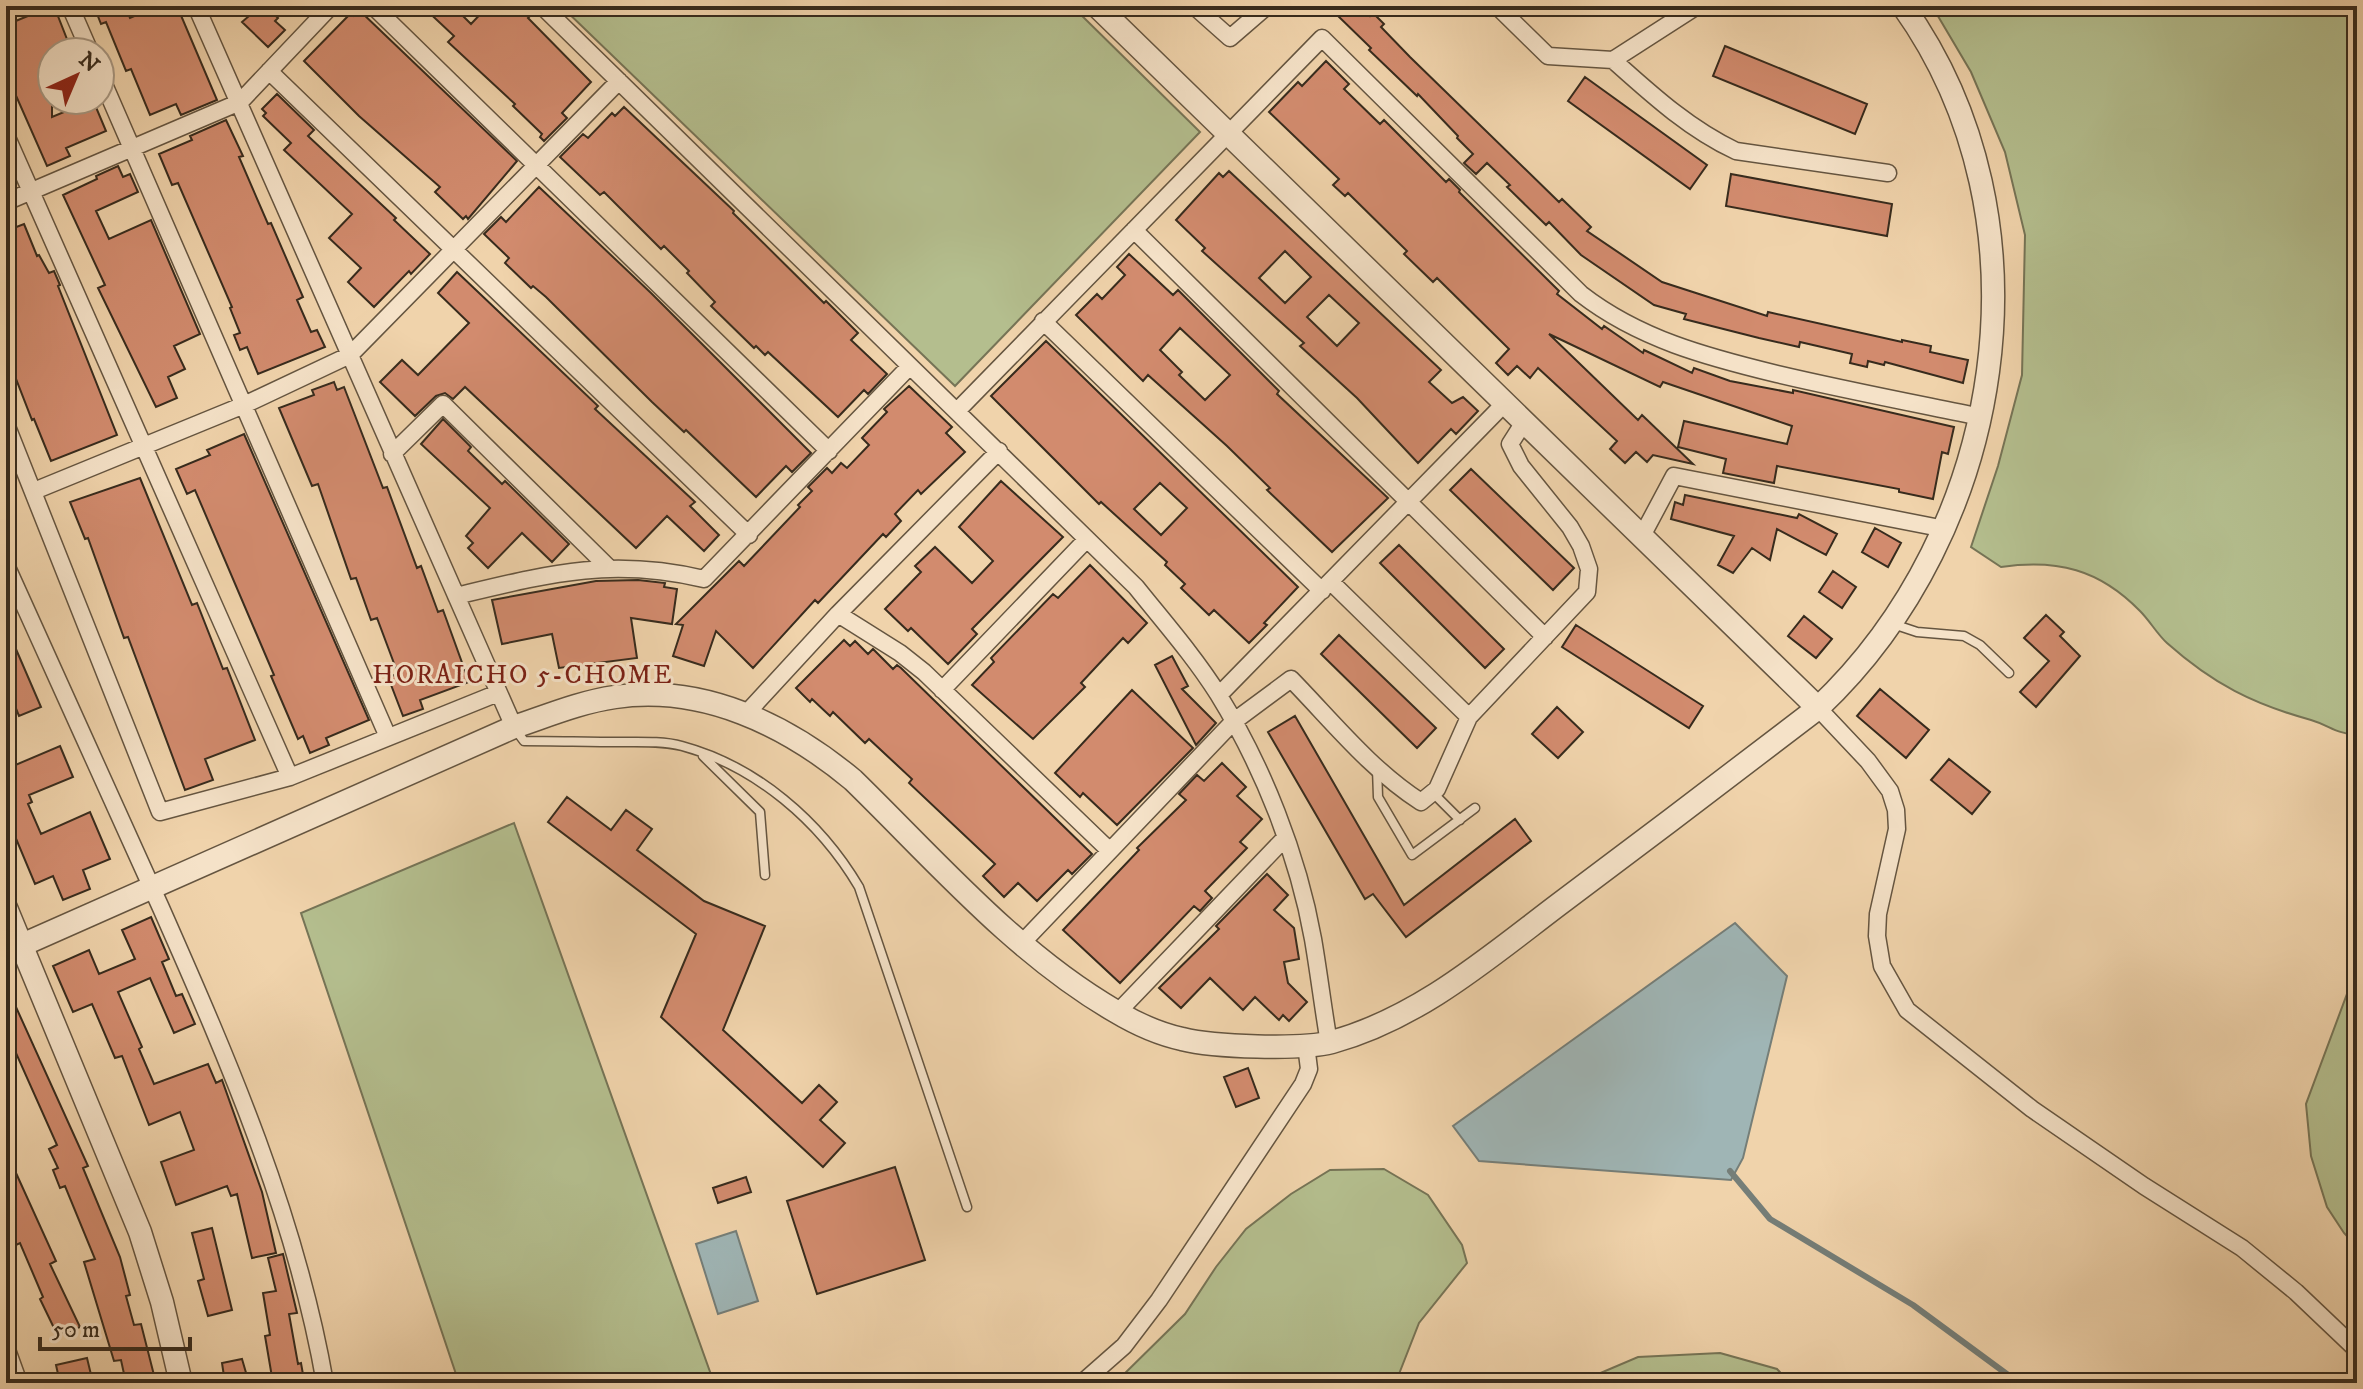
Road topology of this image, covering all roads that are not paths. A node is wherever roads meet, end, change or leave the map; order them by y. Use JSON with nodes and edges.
{"nodes":[{"id":1,"x":70,"y":6,"type":"edge"},
{"id":2,"x":196,"y":6,"type":"edge"},
{"id":3,"x":331,"y":6,"type":"edge"},
{"id":4,"x":373,"y":6,"type":"edge"},
{"id":5,"x":542,"y":6,"type":"edge"},
{"id":6,"x":1097,"y":6,"type":"edge"},
{"id":7,"x":1194,"y":6,"type":"edge"},
{"id":8,"x":1267,"y":6,"type":"edge"},
{"id":9,"x":1497,"y":6,"type":"edge"},
{"id":10,"x":1697,"y":6,"type":"edge"},
{"id":11,"x":1903,"y":6,"type":"edge"},
{"id":12,"x":83,"y":36,"type":"edge"},
{"id":13,"x":1613,"y":60,"type":"junction"},
{"id":14,"x":269,"y":71,"type":"junction"},
{"id":15,"x":619,"y":81,"type":"junction"},
{"id":16,"x":240,"y":102,"type":"junction"},
{"id":17,"x":116,"y":113,"type":"edge"},
{"id":18,"x":1227,"y":134,"type":"junction"},
{"id":19,"x":6,"y":135,"type":"edge"},
{"id":20,"x":131,"y":148,"type":"junction"},
{"id":21,"x":536,"y":165,"type":"junction"},
{"id":22,"x":1888,"y":173,"type":"dead end"},
{"id":23,"x":31,"y":191,"type":"junction"},
{"id":24,"x":6,"y":202,"type":"edge"},
{"id":25,"x":1134,"y":230,"type":"junction"},
{"id":26,"x":455,"y":250,"type":"junction"},
{"id":27,"x":1043,"y":321,"type":"junction"},
{"id":28,"x":350,"y":355,"type":"junction"},
{"id":29,"x":910,"y":366,"type":"junction"},
{"id":30,"x":1505,"y":403,"type":"junction"},
{"id":31,"x":244,"y":405,"type":"junction"},
{"id":32,"x":957,"y":411,"type":"junction"},
{"id":33,"x":1981,"y":417,"type":"junction"},
{"id":34,"x":1524,"y":422,"type":"junction"},
{"id":35,"x":6,"y":424,"type":"edge"},
{"id":36,"x":142,"y":447,"type":"junction"},
{"id":37,"x":829,"y":451,"type":"junction"},
{"id":38,"x":999,"y":451,"type":"junction"},
{"id":39,"x":392,"y":454,"type":"junction"},
{"id":40,"x":34,"y":491,"type":"junction"},
{"id":41,"x":1409,"y":502,"type":"junction"},
{"id":42,"x":1945,"y":529,"type":"junction"},
{"id":43,"x":749,"y":535,"type":"junction"},
{"id":44,"x":1642,"y":536,"type":"junction"},
{"id":45,"x":1087,"y":539,"type":"junction"},
{"id":46,"x":6,"y":565,"type":"edge"},
{"id":47,"x":609,"y":568,"type":"junction"},
{"id":48,"x":1326,"y":587,"type":"junction"},
{"id":49,"x":456,"y":596,"type":"junction"},
{"id":50,"x":838,"y":614,"type":"junction"},
{"id":51,"x":1889,"y":623,"type":"junction"},
{"id":52,"x":1545,"y":637,"type":"junction"},
{"id":53,"x":2009,"y":673,"type":"dead end"},
{"id":54,"x":942,"y":690,"type":"junction"},
{"id":55,"x":498,"y":693,"type":"junction"},
{"id":56,"x":1219,"y":695,"type":"junction"},
{"id":57,"x":1818,"y":708,"type":"junction"},
{"id":58,"x":745,"y":715,"type":"junction"},
{"id":59,"x":1469,"y":717,"type":"junction"},
{"id":60,"x":1233,"y":722,"type":"junction"},
{"id":61,"x":514,"y":727,"type":"junction"},
{"id":62,"x":388,"y":737,"type":"junction"},
{"id":63,"x":699,"y":753,"type":"junction"},
{"id":64,"x":1377,"y":768,"type":"junction"},
{"id":65,"x":290,"y":777,"type":"junction"},
{"id":66,"x":1433,"y":792,"type":"junction"},
{"id":67,"x":1475,"y":808,"type":"dead end"},
{"id":68,"x":1460,"y":820,"type":"junction"},
{"id":69,"x":1285,"y":838,"type":"junction"},
{"id":70,"x":1110,"y":851,"type":"junction"},
{"id":71,"x":765,"y":875,"type":"dead end"},
{"id":72,"x":151,"y":886,"type":"junction"},
{"id":73,"x":6,"y":908,"type":"edge"},
{"id":74,"x":1022,"y":943,"type":"junction"},
{"id":75,"x":14,"y":949,"type":"edge"},
{"id":76,"x":1117,"y":1013,"type":"junction"},
{"id":77,"x":1318,"y":1044,"type":"junction"},
{"id":78,"x":967,"y":1207,"type":"dead end"},
{"id":79,"x":6,"y":1347,"type":"edge"},
{"id":80,"x":2357,"y":1350,"type":"edge"},
{"id":81,"x":19,"y":1383,"type":"edge"},
{"id":82,"x":181,"y":1383,"type":"edge"},
{"id":83,"x":325,"y":1383,"type":"edge"},
{"id":84,"x":1082,"y":1383,"type":"edge"}],
"edges":[{"from":1,"to":12,"type":"street"},
{"from":2,"to":16,"type":"street"},
{"from":3,"to":14,"type":"street"},
{"from":4,"to":21,"type":"street"},
{"from":5,"to":15,"type":"street"},
{"from":6,"to":18,"type":"street"},
{"from":7,"to":8,"type":"street"},
{"from":9,"to":13,"type":"street"},
{"from":10,"to":13,"type":"street"},
{"from":11,"to":33,"type":"street"},
{"from":13,"to":22,"type":"street"},
{"from":14,"to":16,"type":"street"},
{"from":14,"to":26,"type":"street"},
{"from":15,"to":21,"type":"street"},
{"from":15,"to":29,"type":"street"},
{"from":16,"to":20,"type":"street"},
{"from":16,"to":28,"type":"street"},
{"from":17,"to":20,"type":"street"},
{"from":18,"to":25,"type":"street"},
{"from":18,"to":30,"type":"street"},
{"from":18,"to":33,"type":"street"},
{"from":19,"to":23,"type":"street"},
{"from":20,"to":23,"type":"street"},
{"from":20,"to":31,"type":"street"},
{"from":21,"to":26,"type":"street"},
{"from":21,"to":37,"type":"street"},
{"from":23,"to":24,"type":"street"},
{"from":23,"to":36,"type":"street"},
{"from":25,"to":27,"type":"street"},
{"from":25,"to":41,"type":"street"},
{"from":26,"to":28,"type":"street"},
{"from":26,"to":43,"type":"street"},
{"from":27,"to":32,"type":"street"},
{"from":27,"to":48,"type":"street"},
{"from":28,"to":31,"type":"street"},
{"from":28,"to":39,"type":"street"},
{"from":29,"to":32,"type":"street"},
{"from":29,"to":37,"type":"street"},
{"from":30,"to":34,"type":"street"},
{"from":30,"to":41,"type":"street"},
{"from":31,"to":36,"type":"street"},
{"from":31,"to":62,"type":"street"},
{"from":32,"to":38,"type":"street"},
{"from":33,"to":42,"type":"street"},
{"from":34,"to":44,"type":"street"},
{"from":34,"to":52,"type":"street"},
{"from":35,"to":40,"type":"street"},
{"from":36,"to":40,"type":"street"},
{"from":36,"to":65,"type":"street"},
{"from":37,"to":43,"type":"street"},
{"from":38,"to":45,"type":"street"},
{"from":38,"to":50,"type":"street"},
{"from":39,"to":47,"type":"street"},
{"from":39,"to":49,"type":"street"},
{"from":40,"to":65,"type":"street"},
{"from":41,"to":48,"type":"street"},
{"from":41,"to":52,"type":"street"},
{"from":42,"to":44,"type":"street"},
{"from":42,"to":51,"type":"street"},
{"from":43,"to":47,"type":"street"},
{"from":44,"to":57,"type":"street"},
{"from":45,"to":54,"type":"street"},
{"from":45,"to":56,"type":"street"},
{"from":46,"to":72,"type":"street"},
{"from":47,"to":49,"type":"street"},
{"from":48,"to":56,"type":"street"},
{"from":48,"to":59,"type":"street"},
{"from":49,"to":55,"type":"street"},
{"from":50,"to":54,"type":"street"},
{"from":50,"to":58,"type":"street"},
{"from":51,"to":53,"type":"lane"},
{"from":51,"to":57,"type":"street"},
{"from":52,"to":59,"type":"street"},
{"from":54,"to":70,"type":"street"},
{"from":55,"to":61,"type":"street"},
{"from":55,"to":62,"type":"street"},
{"from":56,"to":60,"type":"street"},
{"from":57,"to":77,"type":"street"},
{"from":57,"to":80,"type":"street"},
{"from":58,"to":61,"type":"street"},
{"from":58,"to":74,"type":"street"},
{"from":59,"to":66,"type":"street"},
{"from":60,"to":64,"type":"street"},
{"from":60,"to":69,"type":"street"},
{"from":60,"to":70,"type":"street"},
{"from":61,"to":63,"type":"lane"},
{"from":61,"to":72,"type":"street"},
{"from":62,"to":65,"type":"street"},
{"from":63,"to":71,"type":"lane"},
{"from":63,"to":78,"type":"lane"},
{"from":64,"to":66,"type":"street"},
{"from":64,"to":68,"type":"lane"},
{"from":66,"to":68,"type":"lane"},
{"from":67,"to":68,"type":"lane"},
{"from":69,"to":76,"type":"street"},
{"from":69,"to":77,"type":"street"},
{"from":70,"to":74,"type":"street"},
{"from":72,"to":75,"type":"street"},
{"from":72,"to":83,"type":"street"},
{"from":73,"to":75,"type":"street"},
{"from":74,"to":76,"type":"street"},
{"from":75,"to":82,"type":"street"},
{"from":76,"to":77,"type":"street"},
{"from":77,"to":84,"type":"street"},
{"from":79,"to":81,"type":"street"}]}
